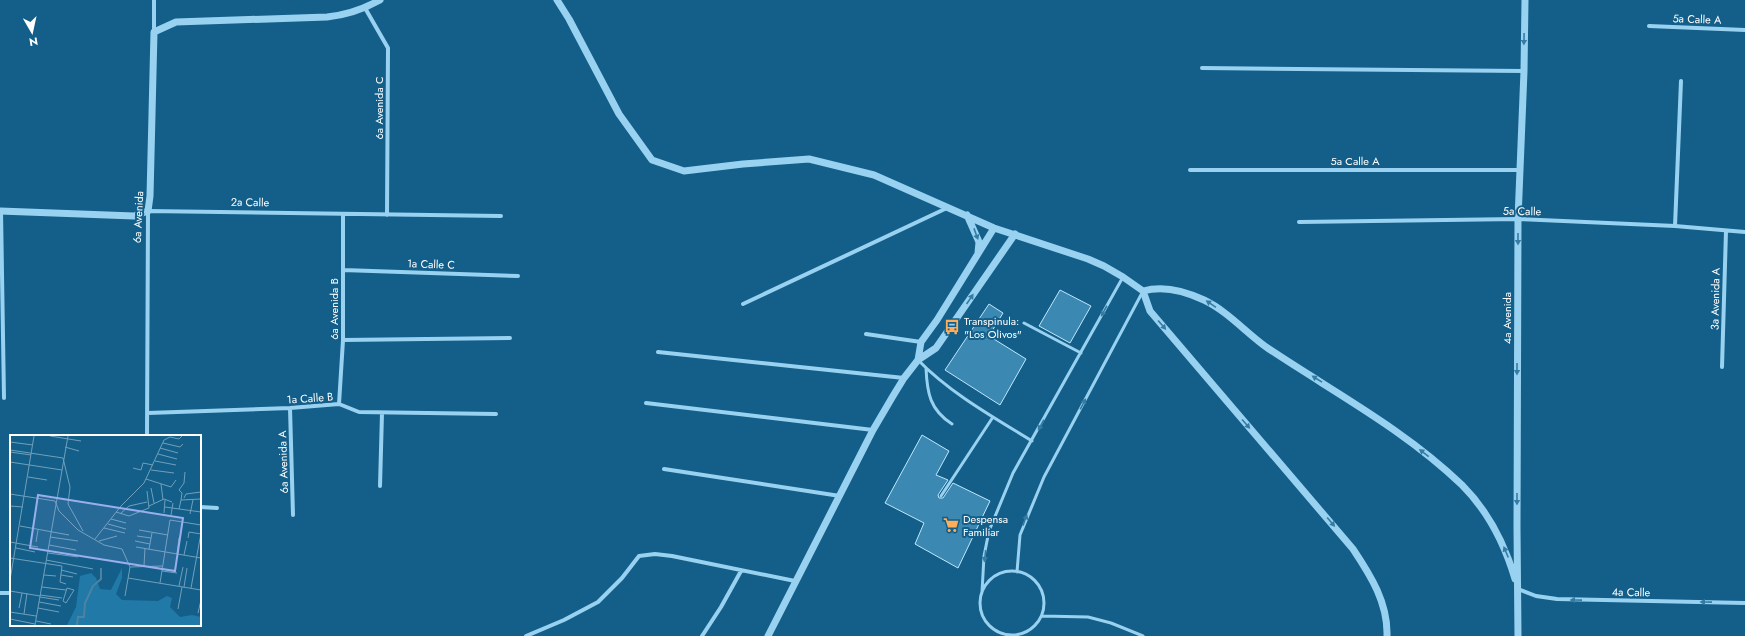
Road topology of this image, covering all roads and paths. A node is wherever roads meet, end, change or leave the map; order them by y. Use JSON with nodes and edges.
{"nodes":[{"id":1,"x":154,"y":0,"type":"edge"},
{"id":2,"x":380,"y":0,"type":"edge"},
{"id":3,"x":557,"y":0,"type":"edge"},
{"id":4,"x":1525,"y":0,"type":"edge"},
{"id":5,"x":365,"y":8,"type":"junction"},
{"id":6,"x":1649,"y":26,"type":"dead end"},
{"id":7,"x":1745,"y":30,"type":"edge"},
{"id":8,"x":154,"y":32,"type":"junction"},
{"id":9,"x":1202,"y":68,"type":"dead end"},
{"id":10,"x":1524,"y":71,"type":"junction"},
{"id":11,"x":1681,"y":81,"type":"dead end"},
{"id":12,"x":1190,"y":170,"type":"dead end"},
{"id":13,"x":1520,"y":170,"type":"junction"},
{"id":14,"x":948,"y":207,"type":"junction"},
{"id":15,"x":1,"y":211,"type":"edge"},
{"id":16,"x":148,"y":211,"type":"junction"},
{"id":17,"x":342,"y":214,"type":"junction"},
{"id":18,"x":387,"y":215,"type":"junction"},
{"id":19,"x":501,"y":216,"type":"dead end"},
{"id":20,"x":967,"y":216,"type":"junction"},
{"id":21,"x":1518,"y":219,"type":"junction"},
{"id":22,"x":1299,"y":222,"type":"dead end"},
{"id":23,"x":1675,"y":226,"type":"junction"},
{"id":24,"x":994,"y":228,"type":"junction"},
{"id":25,"x":1726,"y":231,"type":"junction"},
{"id":26,"x":1745,"y":232,"type":"edge"},
{"id":27,"x":1014,"y":234,"type":"junction"},
{"id":28,"x":978,"y":254,"type":"junction"},
{"id":29,"x":343,"y":270,"type":"junction"},
{"id":30,"x":518,"y":276,"type":"dead end"},
{"id":31,"x":1123,"y":277,"type":"junction"},
{"id":32,"x":1143,"y":291,"type":"junction"},
{"id":33,"x":743,"y":304,"type":"dead end"},
{"id":34,"x":1024,"y":323,"type":"dead end"},
{"id":35,"x":866,"y":334,"type":"dead end"},
{"id":36,"x":510,"y":338,"type":"dead end"},
{"id":37,"x":343,"y":340,"type":"junction"},
{"id":38,"x":921,"y":342,"type":"junction"},
{"id":39,"x":658,"y":352,"type":"dead end"},
{"id":40,"x":1081,"y":353,"type":"junction"},
{"id":41,"x":918,"y":360,"type":"junction"},
{"id":42,"x":1722,"y":367,"type":"dead end"},
{"id":43,"x":926,"y":368,"type":"junction"},
{"id":44,"x":904,"y":378,"type":"junction"},
{"id":45,"x":4,"y":398,"type":"dead end"},
{"id":46,"x":646,"y":403,"type":"dead end"},
{"id":47,"x":340,"y":404,"type":"junction"},
{"id":48,"x":290,"y":408,"type":"junction"},
{"id":49,"x":148,"y":413,"type":"junction"},
{"id":50,"x":382,"y":413,"type":"junction"},
{"id":51,"x":496,"y":414,"type":"dead end"},
{"id":52,"x":993,"y":417,"type":"junction"},
{"id":53,"x":952,"y":424,"type":"dead end"},
{"id":54,"x":873,"y":430,"type":"junction"},
{"id":55,"x":147,"y":435,"type":"edge"},
{"id":56,"x":1032,"y":441,"type":"junction"},
{"id":57,"x":664,"y":469,"type":"dead end"},
{"id":58,"x":380,"y":486,"type":"dead end"},
{"id":59,"x":840,"y":496,"type":"junction"},
{"id":60,"x":941,"y":496,"type":"dead end"},
{"id":61,"x":201,"y":507,"type":"edge"},
{"id":62,"x":217,"y":508,"type":"dead end"},
{"id":63,"x":293,"y":515,"type":"dead end"},
{"id":64,"x":741,"y":571,"type":"junction"},
{"id":65,"x":1017,"y":572,"type":"junction"},
{"id":66,"x":795,"y":581,"type":"junction"},
{"id":67,"x":1518,"y":589,"type":"junction"},
{"id":68,"x":982,"y":592,"type":"junction"},
{"id":69,"x":1745,"y":603,"type":"edge"},
{"id":70,"x":1042,"y":616,"type":"junction"},
{"id":71,"x":526,"y":636,"type":"edge"},
{"id":72,"x":702,"y":636,"type":"edge"},
{"id":73,"x":768,"y":636,"type":"edge"},
{"id":74,"x":1007,"y":636,"type":"edge"},
{"id":75,"x":1143,"y":636,"type":"edge"},
{"id":76,"x":1387,"y":636,"type":"edge"},
{"id":77,"x":1518,"y":636,"type":"edge"}],
"edges":[{"from":1,"to":8,"type":"street","name":"6a Avenida"},
{"from":2,"to":5,"type":"street"},
{"from":3,"to":14,"type":"street"},
{"from":4,"to":10,"type":"street","name":"4a Avenida","one_way":true},
{"from":5,"to":8,"type":"street"},
{"from":5,"to":18,"type":"street","name":"6a Avenida C"},
{"from":6,"to":7,"type":"street","name":"5a Calle A"},
{"from":8,"to":16,"type":"street","name":"6a Avenida"},
{"from":9,"to":10,"type":"street"},
{"from":10,"to":13,"type":"street","name":"4a Avenida"},
{"from":11,"to":23,"type":"street"},
{"from":12,"to":13,"type":"street","name":"5a Calle A"},
{"from":13,"to":21,"type":"street","name":"4a Avenida"},
{"from":14,"to":20,"type":"street"},
{"from":14,"to":33,"type":"street"},
{"from":15,"to":16,"type":"street","name":"2a Calle"},
{"from":15,"to":45,"type":"street"},
{"from":16,"to":17,"type":"street","name":"2a Calle"},
{"from":16,"to":49,"type":"street","name":"6a Avenida"},
{"from":17,"to":18,"type":"street","name":"2a Calle"},
{"from":17,"to":29,"type":"street","name":"6a Avenida B"},
{"from":18,"to":19,"type":"street","name":"2a Calle"},
{"from":20,"to":24,"type":"street"},
{"from":20,"to":28,"type":"street","one_way":true},
{"from":21,"to":22,"type":"street","name":"5a Calle"},
{"from":21,"to":23,"type":"street","name":"5a Calle"},
{"from":21,"to":67,"type":"street","name":"4a Avenida","one_way":true},
{"from":23,"to":25,"type":"street","name":"5a Calle"},
{"from":24,"to":27,"type":"street"},
{"from":24,"to":28,"type":"street"},
{"from":25,"to":26,"type":"street","name":"5a Calle"},
{"from":25,"to":42,"type":"street","name":"3a Avenida A"},
{"from":27,"to":31,"type":"street"},
{"from":41,"to":27,"type":"street","one_way":true},
{"from":28,"to":38,"type":"street"},
{"from":29,"to":30,"type":"street","name":"1a Calle C"},
{"from":29,"to":37,"type":"street","name":"6a Avenida B"},
{"from":31,"to":32,"type":"street"},
{"from":31,"to":40,"type":"lane","one_way":true},
{"from":65,"to":32,"type":"lane","one_way":true},
{"from":67,"to":32,"type":"street","one_way":true},
{"from":32,"to":76,"type":"street","one_way":true},
{"from":34,"to":40,"type":"lane"},
{"from":35,"to":38,"type":"street"},
{"from":36,"to":37,"type":"street"},
{"from":37,"to":47,"type":"street","name":"6a Avenida B"},
{"from":38,"to":41,"type":"street"},
{"from":39,"to":44,"type":"street"},
{"from":40,"to":56,"type":"lane","one_way":true},
{"from":41,"to":43,"type":"lane"},
{"from":41,"to":44,"type":"street"},
{"from":43,"to":52,"type":"lane"},
{"from":43,"to":53,"type":"lane"},
{"from":44,"to":54,"type":"street"},
{"from":46,"to":54,"type":"street"},
{"from":47,"to":48,"type":"street","name":"1a Calle B"},
{"from":47,"to":50,"type":"street","name":"1a Calle B"},
{"from":48,"to":49,"type":"street","name":"1a Calle B"},
{"from":48,"to":63,"type":"street","name":"6a Avenida A"},
{"from":49,"to":55,"type":"street","name":"6a Avenida"},
{"from":50,"to":51,"type":"street","name":"1a Calle B"},
{"from":50,"to":58,"type":"street"},
{"from":52,"to":56,"type":"lane"},
{"from":52,"to":60,"type":"lane"},
{"from":54,"to":59,"type":"street"},
{"from":56,"to":68,"type":"lane","one_way":true},
{"from":57,"to":59,"type":"street"},
{"from":59,"to":66,"type":"street"},
{"from":61,"to":62,"type":"street"},
{"from":64,"to":66,"type":"street"},
{"from":64,"to":71,"type":"street"},
{"from":64,"to":72,"type":"street"},
{"from":65,"to":68,"type":"lane"},
{"from":65,"to":70,"type":"lane"},
{"from":66,"to":73,"type":"street"},
{"from":69,"to":67,"type":"street","name":"4a Calle","one_way":true},
{"from":67,"to":77,"type":"street","name":"4a Avenida"},
{"from":68,"to":74,"type":"lane"},
{"from":70,"to":74,"type":"lane"},
{"from":70,"to":75,"type":"lane"}]}
